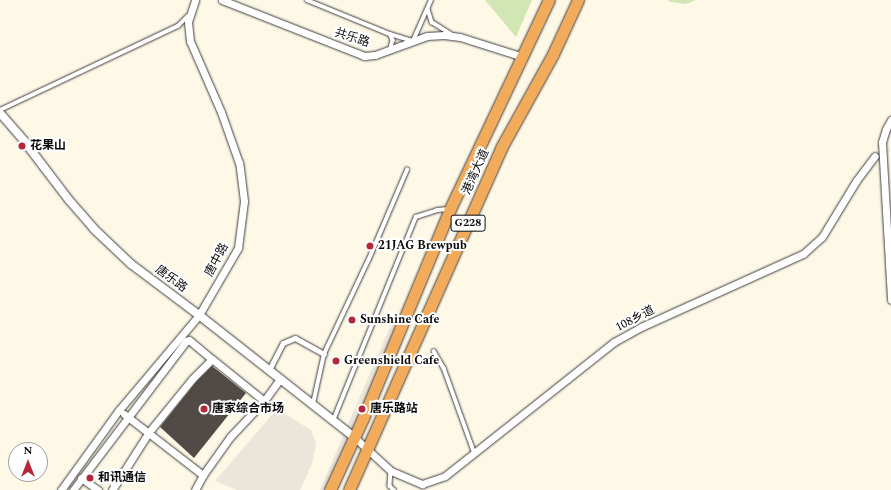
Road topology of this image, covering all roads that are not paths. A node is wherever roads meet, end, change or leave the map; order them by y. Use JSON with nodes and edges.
{"nodes":[{"id":1,"x":195,"y":0,"type":"edge"},
{"id":2,"x":222,"y":0,"type":"edge"},
{"id":3,"x":307,"y":0,"type":"edge"},
{"id":4,"x":431,"y":0,"type":"edge"},
{"id":5,"x":549,"y":0,"type":"edge"},
{"id":6,"x":578,"y":0,"type":"edge"},
{"id":7,"x":428,"y":8,"type":"junction"},
{"id":8,"x":190,"y":14,"type":"junction"},
{"id":9,"x":390,"y":34,"type":"junction"},
{"id":10,"x":452,"y":35,"type":"junction"},
{"id":11,"x":413,"y":41,"type":"junction"},
{"id":12,"x":389,"y":50,"type":"junction"},
{"id":13,"x":523,"y":57,"type":"junction"},
{"id":14,"x":0,"y":110,"type":"edge"},
{"id":15,"x":0,"y":114,"type":"edge"},
{"id":16,"x":891,"y":120,"type":"edge"},
{"id":17,"x":875,"y":156,"type":"dead end"},
{"id":18,"x":407,"y":170,"type":"dead end"},
{"id":19,"x":450,"y":209,"type":"junction"},
{"id":20,"x":891,"y":300,"type":"edge"},
{"id":21,"x":198,"y":315,"type":"junction"},
{"id":22,"x":434,"y":351,"type":"dead end"},
{"id":23,"x":324,"y":354,"type":"junction"},
{"id":24,"x":212,"y":359,"type":"junction"},
{"id":25,"x":269,"y":370,"type":"junction"},
{"id":26,"x":280,"y":379,"type":"junction"},
{"id":27,"x":264,"y":400,"type":"junction"},
{"id":28,"x":312,"y":404,"type":"junction"},
{"id":29,"x":119,"y":410,"type":"junction"},
{"id":30,"x":127,"y":416,"type":"junction"},
{"id":31,"x":333,"y":421,"type":"junction"},
{"id":32,"x":149,"y":432,"type":"junction"},
{"id":33,"x":354,"y":437,"type":"junction"},
{"id":34,"x":367,"y":449,"type":"junction"},
{"id":35,"x":475,"y":454,"type":"junction"},
{"id":36,"x":391,"y":471,"type":"junction"},
{"id":37,"x":203,"y":475,"type":"junction"},
{"id":38,"x":81,"y":478,"type":"junction"},
{"id":39,"x":61,"y":490,"type":"edge"},
{"id":40,"x":73,"y":490,"type":"edge"},
{"id":41,"x":98,"y":490,"type":"edge"},
{"id":42,"x":112,"y":490,"type":"edge"},
{"id":43,"x":195,"y":490,"type":"edge"},
{"id":44,"x":330,"y":490,"type":"edge"},
{"id":45,"x":349,"y":490,"type":"edge"},
{"id":46,"x":394,"y":490,"type":"edge"}],
"edges":[{"from":1,"to":8,"type":"street","name":"唐中路"},
{"from":2,"to":12,"type":"street","name":"共乐路"},
{"from":3,"to":9,"type":"lane"},
{"from":4,"to":7,"type":"lane"},
{"from":5,"to":13,"type":"highway","name":"港湾大道","number":"G228"},
{"from":6,"to":34,"type":"highway","name":"港湾大道","number":"G228"},
{"from":7,"to":10,"type":"lane"},
{"from":7,"to":11,"type":"lane"},
{"from":8,"to":14,"type":"lane"},
{"from":8,"to":21,"type":"street","name":"唐中路"},
{"from":9,"to":11,"type":"lane"},
{"from":9,"to":12,"type":"lane"},
{"from":10,"to":11,"type":"street","name":"共乐路"},
{"from":10,"to":13,"type":"street","name":"共乐路"},
{"from":11,"to":12,"type":"street","name":"共乐路"},
{"from":13,"to":19,"type":"highway","name":"港湾大道","number":"G228"},
{"from":15,"to":21,"type":"street","name":"唐乐路"},
{"from":16,"to":20,"type":"street"},
{"from":17,"to":35,"type":"street","name":"108乡道"},
{"from":18,"to":23,"type":"lane"},
{"from":19,"to":31,"type":"lane"},
{"from":19,"to":33,"type":"highway","name":"港湾大道","number":"G228"},
{"from":21,"to":25,"type":"street","name":"唐乐路"},
{"from":21,"to":29,"type":"street","name":"唐中路"},
{"from":22,"to":35,"type":"lane"},
{"from":23,"to":25,"type":"street"},
{"from":23,"to":28,"type":"lane"},
{"from":24,"to":27,"type":"street"},
{"from":24,"to":30,"type":"street"},
{"from":24,"to":32,"type":"street"},
{"from":25,"to":26,"type":"street","name":"唐乐路"},
{"from":26,"to":27,"type":"street"},
{"from":26,"to":28,"type":"street","name":"唐乐路"},
{"from":27,"to":37,"type":"street"},
{"from":28,"to":31,"type":"street","name":"唐乐路"},
{"from":29,"to":30,"type":"street"},
{"from":29,"to":39,"type":"street","name":"唐中路"},
{"from":30,"to":32,"type":"street"},
{"from":30,"to":38,"type":"street"},
{"from":31,"to":33,"type":"street","name":"唐乐路"},
{"from":32,"to":37,"type":"street"},
{"from":32,"to":42,"type":"street"},
{"from":33,"to":34,"type":"street","name":"108乡道"},
{"from":33,"to":44,"type":"highway","name":"港湾大道","number":"G228"},
{"from":34,"to":36,"type":"street","name":"108乡道"},
{"from":34,"to":45,"type":"highway","name":"港湾大道","number":"G228"},
{"from":35,"to":36,"type":"street","name":"108乡道"},
{"from":36,"to":46,"type":"lane"},
{"from":37,"to":43,"type":"street"},
{"from":38,"to":40,"type":"street"},
{"from":38,"to":41,"type":"street"}]}
